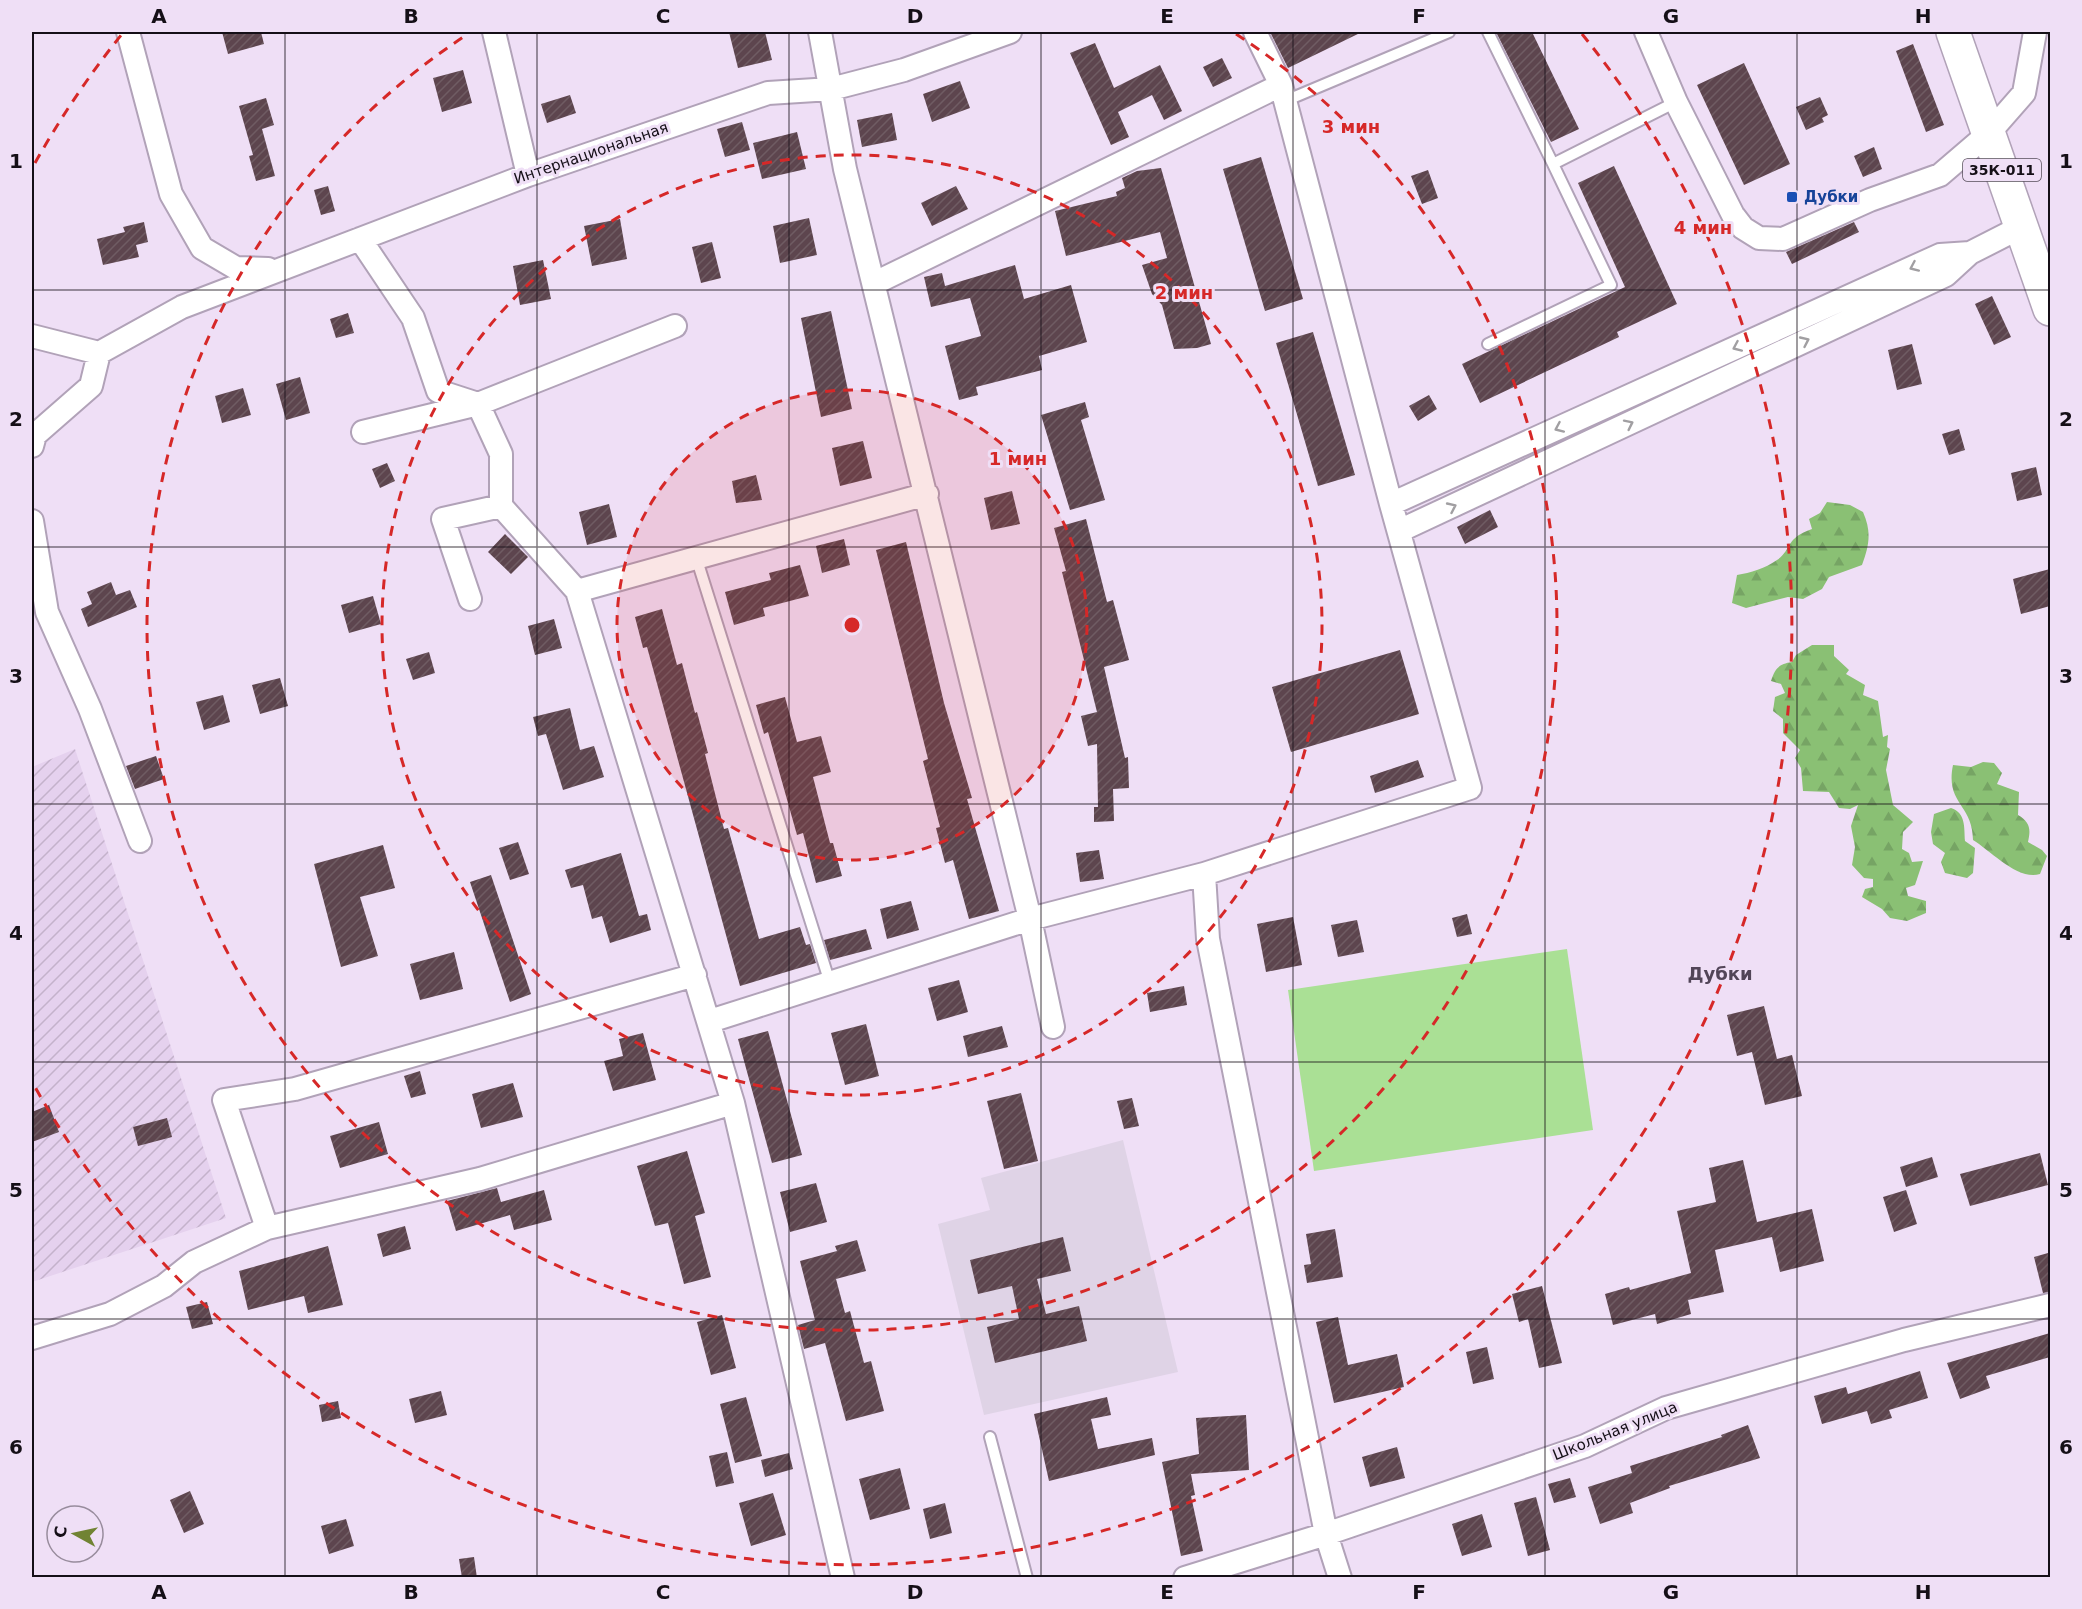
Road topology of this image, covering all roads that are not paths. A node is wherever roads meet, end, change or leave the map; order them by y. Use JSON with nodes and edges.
{"nodes":[{"id":1,"x":128,"y":32,"type":"edge"},
{"id":2,"x":494,"y":32,"type":"edge"},
{"id":3,"x":820,"y":32,"type":"edge"},
{"id":4,"x":1010,"y":32,"type":"edge"},
{"id":5,"x":1255,"y":32,"type":"edge"},
{"id":6,"x":1449,"y":32,"type":"edge"},
{"id":7,"x":1488,"y":32,"type":"edge"},
{"id":8,"x":1646,"y":32,"type":"edge"},
{"id":9,"x":1953,"y":32,"type":"edge"},
{"id":10,"x":2035,"y":32,"type":"edge"},
{"id":11,"x":831,"y":88,"type":"junction"},
{"id":12,"x":1283,"y":93,"type":"junction"},
{"id":13,"x":1676,"y":102,"type":"junction"},
{"id":14,"x":1989,"y":133,"type":"junction"},
{"id":15,"x":1553,"y":164,"type":"junction"},
{"id":16,"x":528,"y":175,"type":"junction"},
{"id":17,"x":2023,"y":226,"type":"junction"},
{"id":18,"x":360,"y":239,"type":"junction"},
{"id":19,"x":1970,"y":253,"type":"junction"},
{"id":20,"x":281,"y":269,"type":"junction"},
{"id":21,"x":875,"y":283,"type":"junction"},
{"id":22,"x":2050,"y":309,"type":"edge"},
{"id":23,"x":675,"y":326,"type":"dead end"},
{"id":24,"x":32,"y":336,"type":"edge"},
{"id":25,"x":1488,"y":344,"type":"dead end"},
{"id":26,"x":99,"y":353,"type":"junction"},
{"id":27,"x":478,"y":404,"type":"junction"},
{"id":28,"x":363,"y":432,"type":"dead end"},
{"id":29,"x":32,"y":446,"type":"edge"},
{"id":30,"x":927,"y":494,"type":"junction"},
{"id":31,"x":1391,"y":504,"type":"junction"},
{"id":32,"x":501,"y":506,"type":"junction"},
{"id":33,"x":32,"y":521,"type":"edge"},
{"id":34,"x":1399,"y":531,"type":"junction"},
{"id":35,"x":696,"y":556,"type":"junction"},
{"id":36,"x":577,"y":591,"type":"junction"},
{"id":37,"x":470,"y":599,"type":"dead end"},
{"id":38,"x":140,"y":841,"type":"dead end"},
{"id":39,"x":1204,"y":874,"type":"junction"},
{"id":40,"x":1030,"y":919,"type":"junction"},
{"id":41,"x":695,"y":975,"type":"junction"},
{"id":42,"x":830,"y":983,"type":"junction"},
{"id":43,"x":710,"y":1021,"type":"junction"},
{"id":44,"x":1053,"y":1028,"type":"dead end"},
{"id":45,"x":733,"y":1103,"type":"junction"},
{"id":46,"x":267,"y":1228,"type":"junction"},
{"id":47,"x":2050,"y":1305,"type":"edge"},
{"id":48,"x":32,"y":1338,"type":"edge"},
{"id":49,"x":990,"y":1437,"type":"dead end"},
{"id":50,"x":1326,"y":1534,"type":"junction"},
{"id":51,"x":843,"y":1578,"type":"edge"},
{"id":52,"x":1026,"y":1578,"type":"edge"},
{"id":53,"x":1185,"y":1578,"type":"edge"},
{"id":54,"x":1340,"y":1578,"type":"edge"}],
"edges":[{"from":1,"to":20,"type":"street"},
{"from":2,"to":16,"type":"street"},
{"from":3,"to":11,"type":"street"},
{"from":4,"to":11,"type":"street","name":"Интернациональная"},
{"from":5,"to":12,"type":"street"},
{"from":6,"to":12,"type":"lane"},
{"from":7,"to":15,"type":"lane"},
{"from":8,"to":13,"type":"street"},
{"from":9,"to":14,"type":"main road","number":"35К-011"},
{"from":10,"to":14,"type":"street"},
{"from":11,"to":16,"type":"street","name":"Интернациональная"},
{"from":11,"to":21,"type":"street"},
{"from":12,"to":21,"type":"street"},
{"from":12,"to":31,"type":"street"},
{"from":13,"to":14,"type":"street"},
{"from":13,"to":15,"type":"lane"},
{"from":14,"to":17,"type":"main road","number":"35К-011"},
{"from":15,"to":25,"type":"lane"},
{"from":16,"to":18,"type":"street","name":"Интернациональная"},
{"from":17,"to":19,"type":"street"},
{"from":17,"to":22,"type":"main road","number":"35К-011"},
{"from":18,"to":20,"type":"street","name":"Интернациональная"},
{"from":18,"to":27,"type":"street"},
{"from":19,"to":31,"type":"street","one_way":true},
{"from":34,"to":19,"type":"street","one_way":true},
{"from":20,"to":26,"type":"street","name":"Интернациональная"},
{"from":21,"to":30,"type":"street"},
{"from":23,"to":27,"type":"street"},
{"from":24,"to":26,"type":"street"},
{"from":26,"to":29,"type":"street"},
{"from":27,"to":28,"type":"street"},
{"from":27,"to":32,"type":"street"},
{"from":30,"to":35,"type":"street"},
{"from":30,"to":40,"type":"street"},
{"from":31,"to":34,"type":"street"},
{"from":32,"to":36,"type":"street"},
{"from":32,"to":37,"type":"street"},
{"from":33,"to":38,"type":"street"},
{"from":34,"to":39,"type":"street"},
{"from":35,"to":36,"type":"street"},
{"from":35,"to":42,"type":"lane"},
{"from":36,"to":41,"type":"street"},
{"from":39,"to":40,"type":"street"},
{"from":39,"to":50,"type":"street"},
{"from":40,"to":42,"type":"street"},
{"from":40,"to":44,"type":"street"},
{"from":41,"to":43,"type":"street"},
{"from":41,"to":46,"type":"street"},
{"from":42,"to":43,"type":"street"},
{"from":43,"to":45,"type":"street"},
{"from":45,"to":46,"type":"street"},
{"from":45,"to":51,"type":"street"},
{"from":46,"to":48,"type":"street"},
{"from":47,"to":50,"type":"street","name":"Школьная улица"},
{"from":49,"to":52,"type":"lane"},
{"from":50,"to":53,"type":"street","name":"Школьная улица"},
{"from":50,"to":54,"type":"street"}]}
